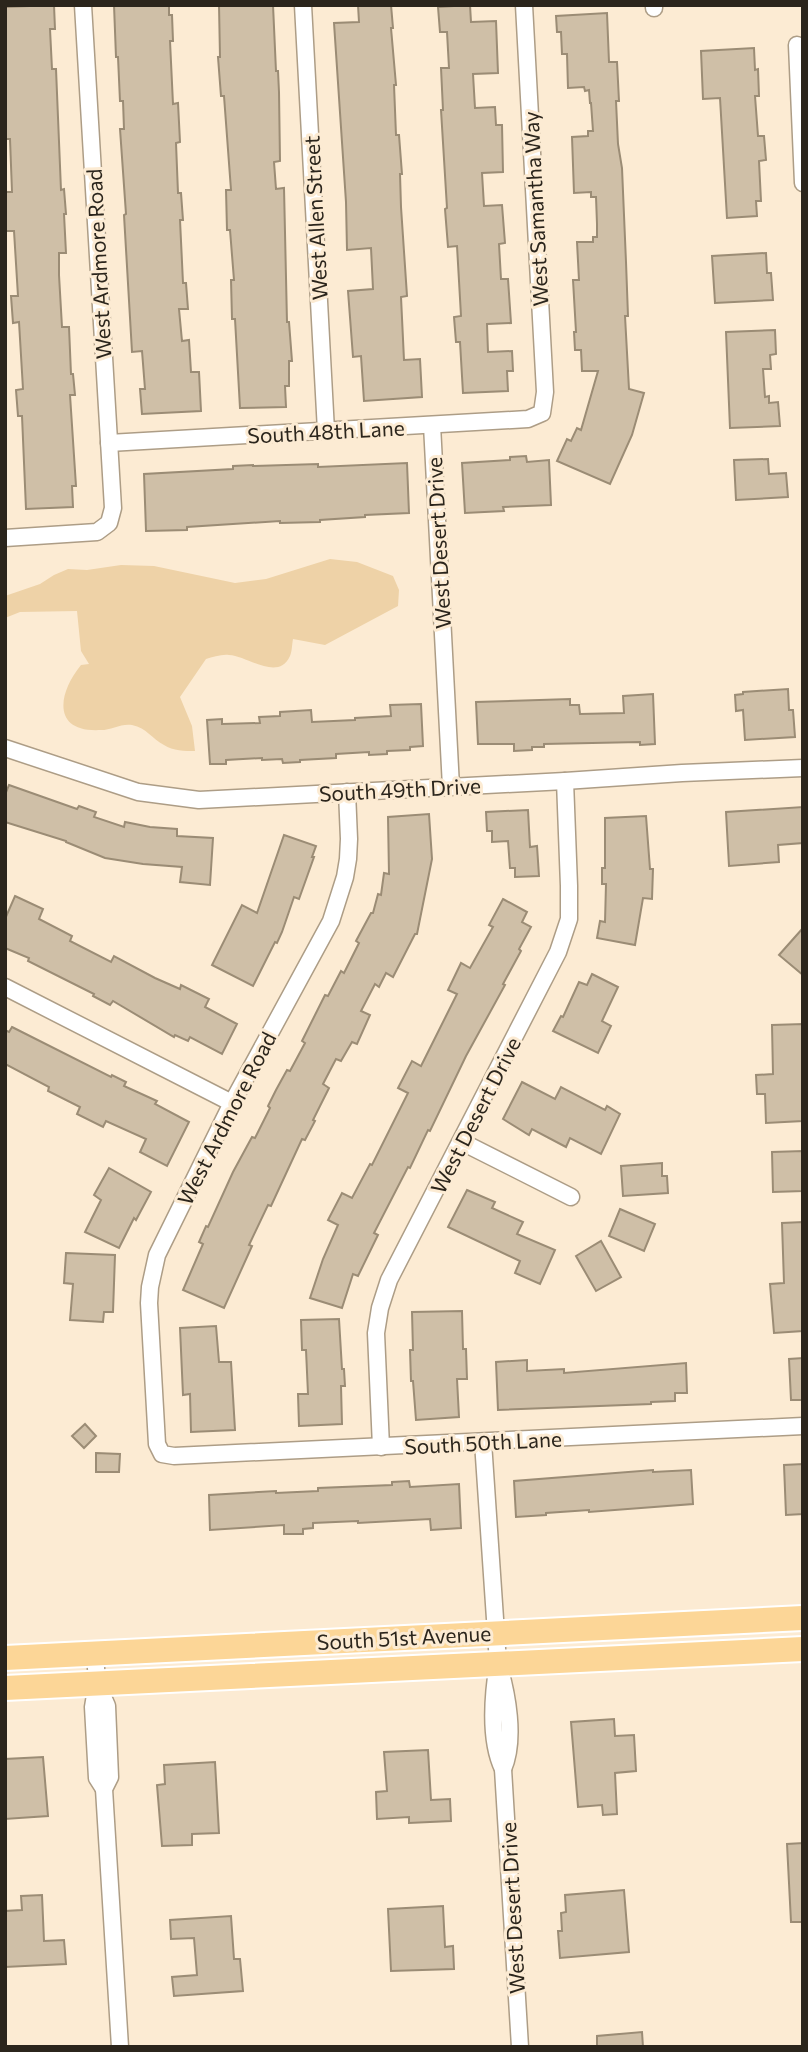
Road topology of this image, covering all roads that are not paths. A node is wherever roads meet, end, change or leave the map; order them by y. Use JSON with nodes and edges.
{"nodes":[{"id":1,"x":83,"y":5,"type":"edge"},
{"id":2,"x":303,"y":5,"type":"edge"},
{"id":3,"x":524,"y":5,"type":"edge"},
{"id":4,"x":797,"y":45,"type":"dead end"},
{"id":5,"x":802,"y":157,"type":"edge"},
{"id":6,"x":803,"y":183,"type":"edge"},
{"id":7,"x":542,"y":413,"type":"joint"},
{"id":8,"x":432,"y":425,"type":"junction"},
{"id":9,"x":326,"y":431,"type":"junction"},
{"id":10,"x":109,"y":443,"type":"junction"},
{"id":11,"x":5,"y":538,"type":"edge"},
{"id":12,"x":5,"y":748,"type":"edge"},
{"id":13,"x":803,"y":768,"type":"edge"},
{"id":14,"x":565,"y":781,"type":"junction"},
{"id":15,"x":451,"y":787,"type":"junction"},
{"id":16,"x":347,"y":792,"type":"junction"},
{"id":17,"x":5,"y":987,"type":"edge"},
{"id":18,"x":232,"y":1103,"type":"junction"},
{"id":19,"x":462,"y":1142,"type":"junction"},
{"id":20,"x":571,"y":1197,"type":"dead end"},
{"id":21,"x":803,"y":1426,"type":"edge"},
{"id":22,"x":483,"y":1442,"type":"junction"},
{"id":23,"x":381,"y":1447,"type":"junction"},
{"id":24,"x":162,"y":1454,"type":"joint"},
{"id":25,"x":803,"y":1618,"type":"edge"},
{"id":26,"x":496,"y":1632,"type":"junction"},
{"id":27,"x":803,"y":1649,"type":"edge"},
{"id":28,"x":95,"y":1653,"type":"junction"},
{"id":29,"x":5,"y":1658,"type":"edge"},
{"id":30,"x":498,"y":1662,"type":"junction"},
{"id":31,"x":97,"y":1683,"type":"junction"},
{"id":32,"x":5,"y":1688,"type":"edge"},
{"id":33,"x":120,"y":2047,"type":"edge"},
{"id":34,"x":520,"y":2047,"type":"edge"}],
"edges":[{"from":1,"to":10,"type":"street","name":"West Ardmore Road"},
{"from":2,"to":9,"type":"street","name":"West Allen Street"},
{"from":3,"to":7,"type":"street","name":"West Samantha Way"},
{"from":4,"to":5,"type":"street"},
{"from":5,"to":6,"type":"street"},
{"from":7,"to":8,"type":"street","name":"South 48th Lane"},
{"from":8,"to":9,"type":"street","name":"South 48th Lane"},
{"from":8,"to":15,"type":"street","name":"West Desert Drive"},
{"from":9,"to":10,"type":"street","name":"South 48th Lane"},
{"from":10,"to":11,"type":"street","name":"West Ardmore Road"},
{"from":12,"to":16,"type":"street","name":"South 49th Drive"},
{"from":13,"to":14,"type":"street","name":"South 49th Drive"},
{"from":14,"to":15,"type":"street","name":"South 49th Drive"},
{"from":14,"to":19,"type":"street","name":"West Desert Drive"},
{"from":15,"to":16,"type":"street","name":"South 49th Drive"},
{"from":16,"to":18,"type":"street","name":"West Ardmore Road"},
{"from":17,"to":18,"type":"street"},
{"from":18,"to":24,"type":"street","name":"West Ardmore Road"},
{"from":19,"to":20,"type":"street"},
{"from":19,"to":23,"type":"street","name":"West Desert Drive"},
{"from":21,"to":22,"type":"street","name":"South 50th Lane"},
{"from":22,"to":23,"type":"street","name":"South 50th Lane"},
{"from":22,"to":26,"type":"street","name":"West Desert Drive"},
{"from":23,"to":24,"type":"street","name":"South 50th Lane"},
{"from":25,"to":26,"type":"main road","name":"South 51st Avenue"},
{"from":26,"to":28,"type":"main road","name":"South 51st Avenue"},
{"from":26,"to":30,"type":"street","name":"West Desert Drive"},
{"from":27,"to":30,"type":"main road","name":"South 51st Avenue"},
{"from":28,"to":29,"type":"main road","name":"South 51st Avenue"},
{"from":28,"to":31,"type":"street"},
{"from":30,"to":31,"type":"main road","name":"South 51st Avenue"},
{"from":30,"to":34,"type":"street","name":"West Desert Drive"},
{"from":31,"to":32,"type":"main road","name":"South 51st Avenue"},
{"from":31,"to":33,"type":"street"}]}
